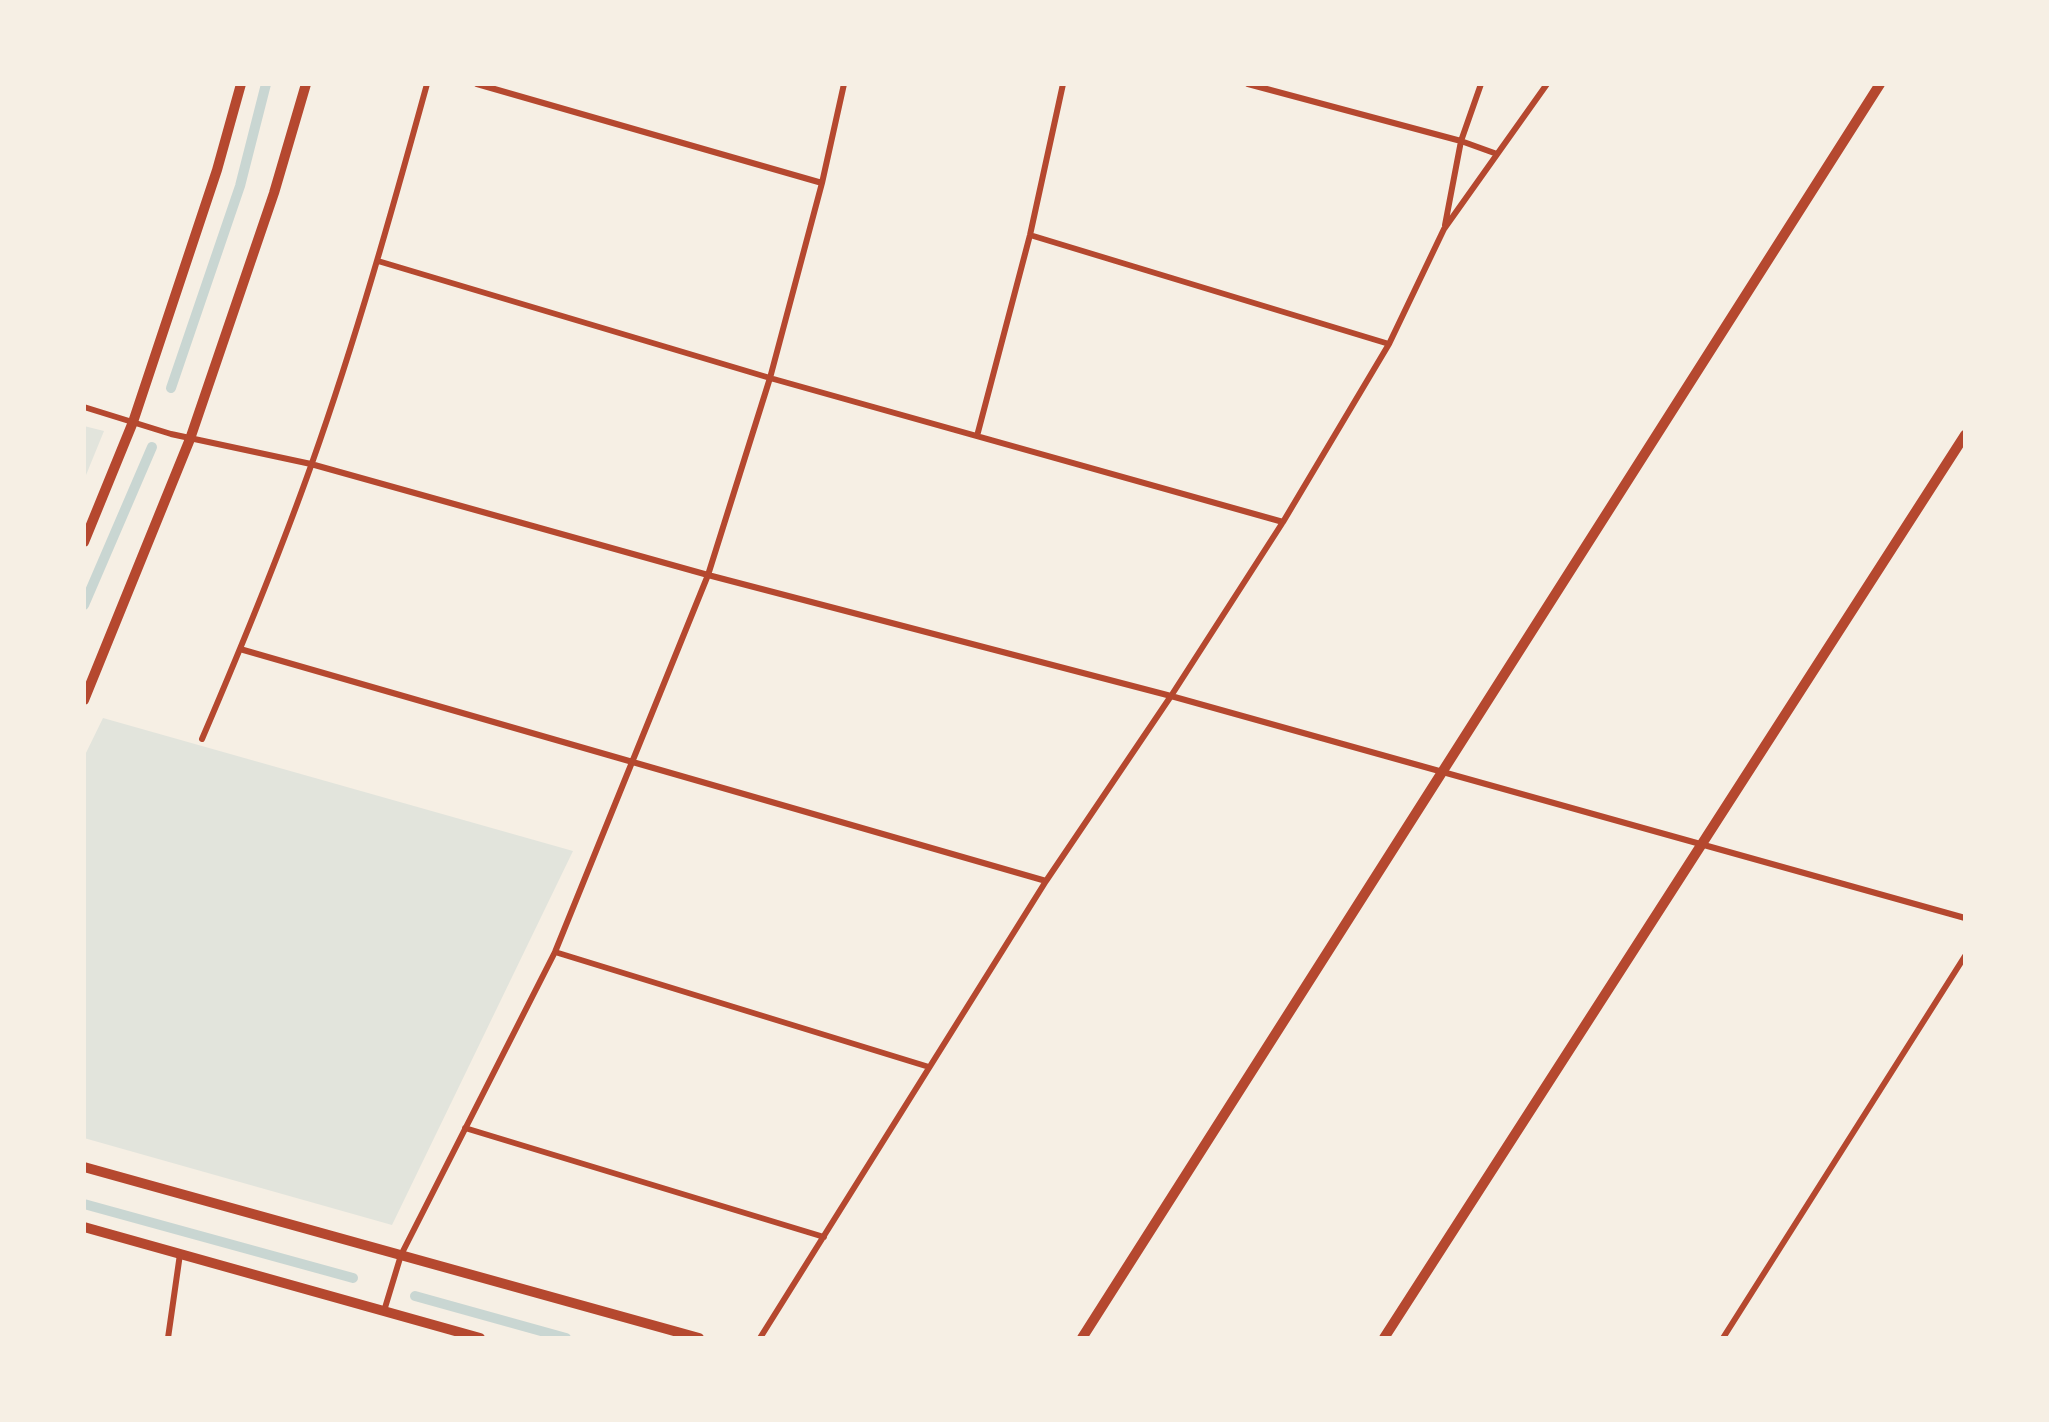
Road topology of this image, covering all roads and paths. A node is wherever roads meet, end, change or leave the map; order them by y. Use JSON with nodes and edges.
{"nodes":[{"id":1,"x":241,"y":84,"type":"edge"},
{"id":2,"x":306,"y":84,"type":"edge"},
{"id":3,"x":427,"y":84,"type":"edge"},
{"id":4,"x":477,"y":84,"type":"edge"},
{"id":5,"x":843,"y":84,"type":"edge"},
{"id":6,"x":1063,"y":84,"type":"edge"},
{"id":7,"x":1248,"y":84,"type":"edge"},
{"id":8,"x":1481,"y":84,"type":"edge"},
{"id":9,"x":1547,"y":84,"type":"edge"},
{"id":10,"x":1880,"y":84,"type":"edge"},
{"id":11,"x":1461,"y":141,"type":"junction"},
{"id":12,"x":1497,"y":154,"type":"junction"},
{"id":13,"x":822,"y":183,"type":"junction"},
{"id":14,"x":1444,"y":229,"type":"junction"},
{"id":15,"x":1030,"y":235,"type":"junction"},
{"id":16,"x":378,"y":261,"type":"junction"},
{"id":17,"x":1389,"y":344,"type":"junction"},
{"id":18,"x":770,"y":378,"type":"junction"},
{"id":19,"x":84,"y":406,"type":"edge"},
{"id":20,"x":133,"y":422,"type":"junction"},
{"id":21,"x":1965,"y":435,"type":"edge"},
{"id":22,"x":977,"y":436,"type":"junction"},
{"id":23,"x":190,"y":439,"type":"junction"},
{"id":24,"x":311,"y":464,"type":"junction"},
{"id":25,"x":1283,"y":522,"type":"junction"},
{"id":26,"x":84,"y":542,"type":"edge"},
{"id":27,"x":708,"y":575,"type":"junction"},
{"id":28,"x":240,"y":649,"type":"junction"},
{"id":29,"x":1171,"y":696,"type":"junction"},
{"id":30,"x":84,"y":700,"type":"edge"},
{"id":31,"x":202,"y":739,"type":"dead end"},
{"id":32,"x":632,"y":761,"type":"junction"},
{"id":33,"x":1443,"y":772,"type":"junction"},
{"id":34,"x":1701,"y":844,"type":"junction"},
{"id":35,"x":1046,"y":881,"type":"junction"},
{"id":36,"x":1965,"y":918,"type":"edge"},
{"id":37,"x":555,"y":952,"type":"junction"},
{"id":38,"x":1965,"y":956,"type":"edge"},
{"id":39,"x":929,"y":1067,"type":"junction"},
{"id":40,"x":465,"y":1128,"type":"junction"},
{"id":41,"x":84,"y":1167,"type":"edge"},
{"id":42,"x":84,"y":1227,"type":"edge"},
{"id":43,"x":824,"y":1237,"type":"junction"},
{"id":44,"x":180,"y":1254,"type":"junction"},
{"id":45,"x":401,"y":1255,"type":"junction"},
{"id":46,"x":384,"y":1311,"type":"junction"},
{"id":47,"x":168,"y":1338,"type":"edge"},
{"id":48,"x":480,"y":1338,"type":"edge"},
{"id":49,"x":699,"y":1338,"type":"edge"},
{"id":50,"x":760,"y":1338,"type":"edge"},
{"id":51,"x":1082,"y":1338,"type":"edge"},
{"id":52,"x":1384,"y":1338,"type":"edge"},
{"id":53,"x":1723,"y":1338,"type":"edge"}],
"edges":[{"from":1,"to":20,"type":"street"},
{"from":2,"to":23,"type":"street"},
{"from":3,"to":16,"type":"street"},
{"from":4,"to":13,"type":"street"},
{"from":5,"to":13,"type":"street"},
{"from":6,"to":15,"type":"street"},
{"from":7,"to":11,"type":"street"},
{"from":8,"to":11,"type":"street"},
{"from":9,"to":12,"type":"street"},
{"from":10,"to":33,"type":"street"},
{"from":11,"to":12,"type":"street"},
{"from":11,"to":14,"type":"street"},
{"from":12,"to":14,"type":"street"},
{"from":13,"to":18,"type":"street"},
{"from":14,"to":17,"type":"street"},
{"from":15,"to":17,"type":"street"},
{"from":15,"to":22,"type":"street"},
{"from":16,"to":18,"type":"street"},
{"from":16,"to":24,"type":"street"},
{"from":17,"to":25,"type":"street"},
{"from":18,"to":22,"type":"street"},
{"from":18,"to":27,"type":"street"},
{"from":19,"to":20,"type":"street"},
{"from":20,"to":23,"type":"street"},
{"from":20,"to":26,"type":"street"},
{"from":21,"to":34,"type":"street"},
{"from":22,"to":25,"type":"street"},
{"from":23,"to":24,"type":"street"},
{"from":23,"to":30,"type":"street"},
{"from":24,"to":27,"type":"street"},
{"from":24,"to":28,"type":"street"},
{"from":25,"to":29,"type":"street"},
{"from":27,"to":29,"type":"street"},
{"from":27,"to":32,"type":"street"},
{"from":28,"to":31,"type":"street"},
{"from":28,"to":32,"type":"street"},
{"from":29,"to":33,"type":"street"},
{"from":29,"to":35,"type":"street"},
{"from":32,"to":35,"type":"street"},
{"from":32,"to":37,"type":"street"},
{"from":33,"to":34,"type":"street"},
{"from":33,"to":51,"type":"street"},
{"from":34,"to":36,"type":"street"},
{"from":34,"to":52,"type":"street"},
{"from":35,"to":39,"type":"street"},
{"from":37,"to":39,"type":"street"},
{"from":37,"to":40,"type":"street"},
{"from":38,"to":53,"type":"street"},
{"from":39,"to":43,"type":"street"},
{"from":40,"to":43,"type":"street"},
{"from":40,"to":45,"type":"street"},
{"from":41,"to":45,"type":"street"},
{"from":42,"to":44,"type":"street"},
{"from":43,"to":50,"type":"street"},
{"from":44,"to":46,"type":"street"},
{"from":44,"to":47,"type":"street"},
{"from":45,"to":46,"type":"street"},
{"from":45,"to":49,"type":"street"},
{"from":46,"to":48,"type":"street"}]}
